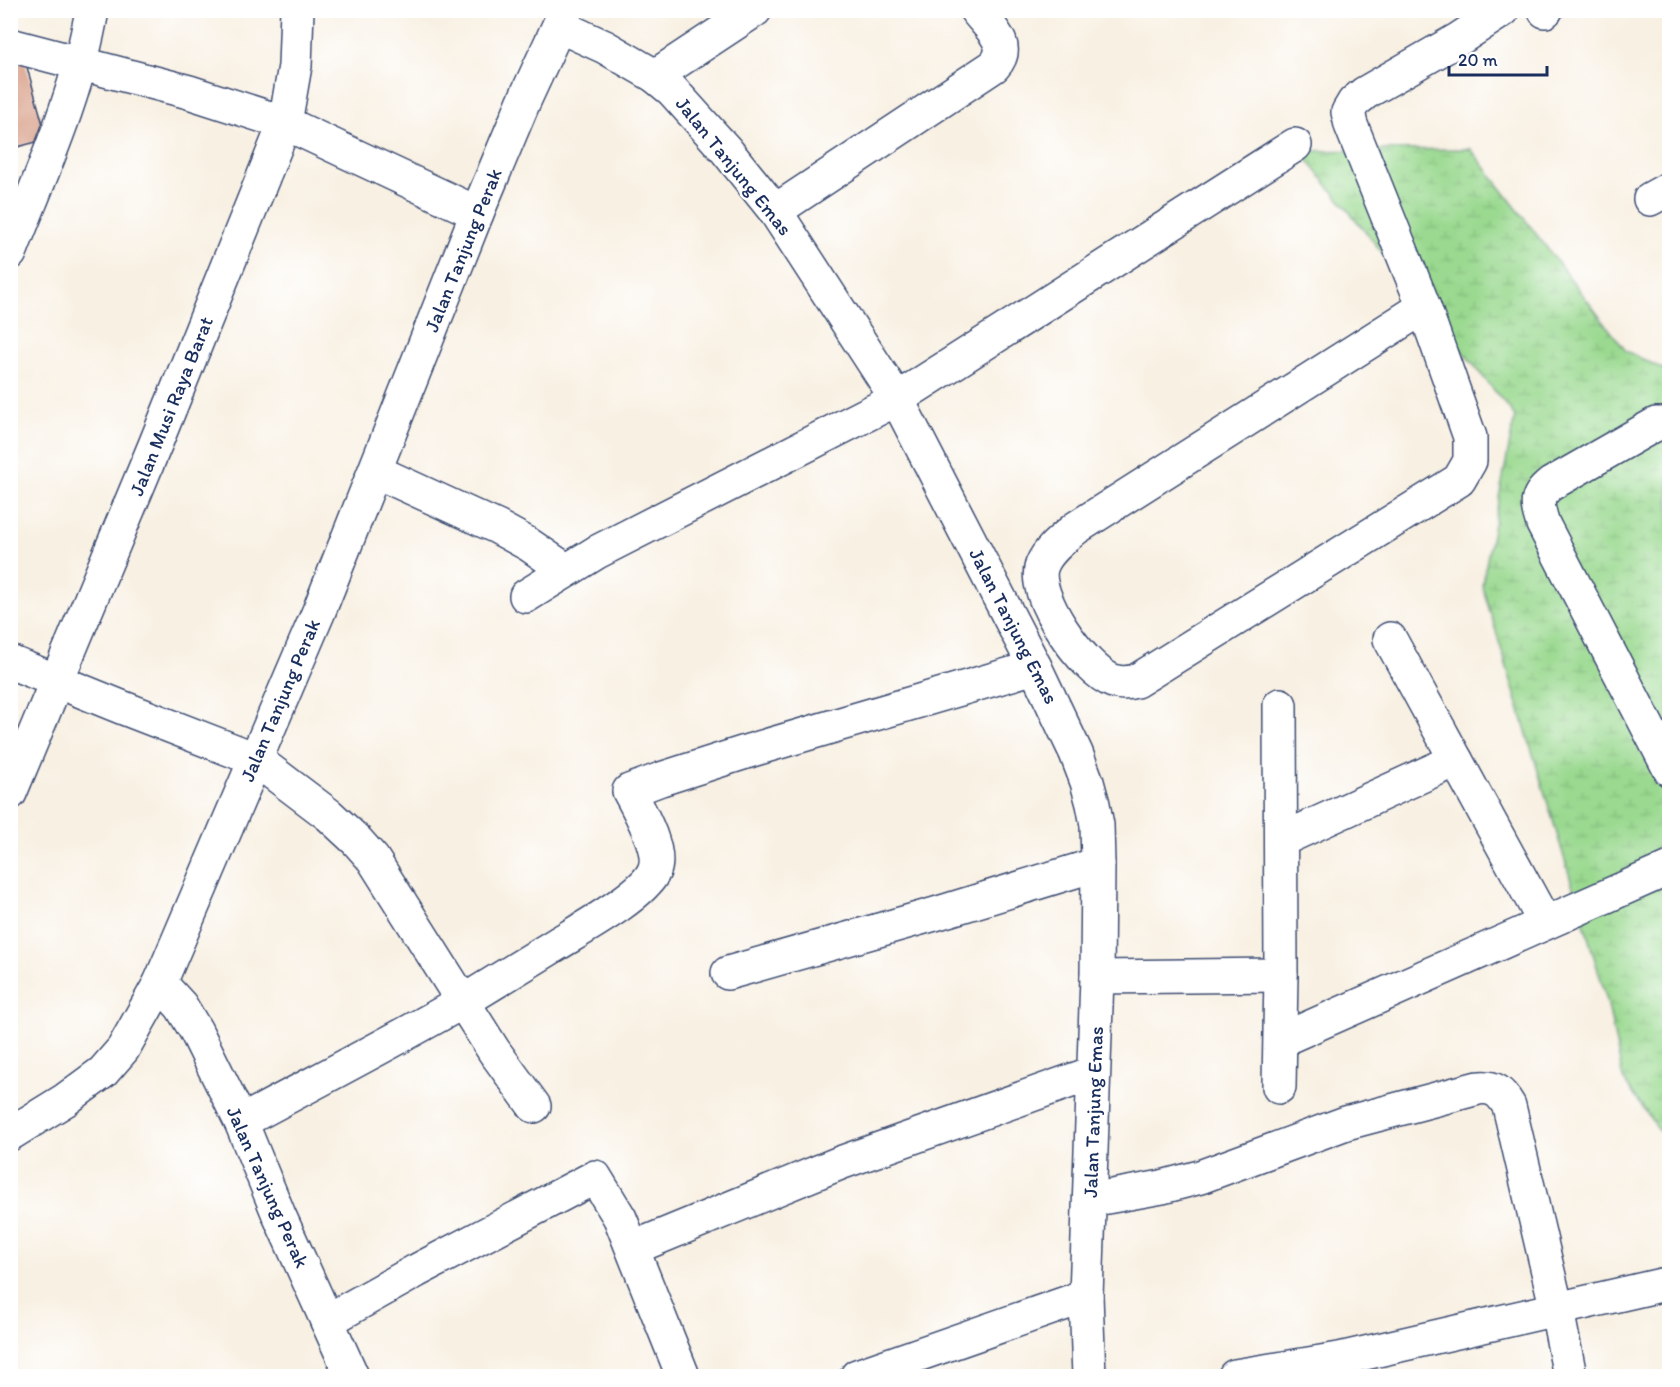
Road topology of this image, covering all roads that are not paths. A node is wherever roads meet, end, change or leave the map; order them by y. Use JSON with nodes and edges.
{"nodes":[{"id":1,"x":92,"y":10,"type":"edge"},
{"id":2,"x":297,"y":10,"type":"edge"},
{"id":3,"x":976,"y":10,"type":"edge"},
{"id":4,"x":1503,"y":10,"type":"edge"},
{"id":5,"x":754,"y":11,"type":"edge"},
{"id":6,"x":562,"y":18,"type":"edge"},
{"id":7,"x":10,"y":45,"type":"edge"},
{"id":8,"x":81,"y":64,"type":"junction"},
{"id":9,"x":655,"y":76,"type":"junction"},
{"id":10,"x":285,"y":123,"type":"junction"},
{"id":11,"x":1295,"y":145,"type":"dead end"},
{"id":12,"x":20,"y":202,"type":"edge"},
{"id":13,"x":776,"y":211,"type":"junction"},
{"id":14,"x":477,"y":213,"type":"junction"},
{"id":15,"x":10,"y":253,"type":"edge"},
{"id":16,"x":1424,"y":307,"type":"junction"},
{"id":17,"x":897,"y":399,"type":"junction"},
{"id":18,"x":1670,"y":424,"type":"edge"},
{"id":19,"x":375,"y":471,"type":"junction"},
{"id":20,"x":566,"y":570,"type":"junction"},
{"id":21,"x":526,"y":596,"type":"dead end"},
{"id":22,"x":1390,"y":639,"type":"dead end"},
{"id":23,"x":10,"y":662,"type":"edge"},
{"id":24,"x":1035,"y":667,"type":"junction"},
{"id":25,"x":56,"y":681,"type":"junction"},
{"id":26,"x":1280,"y":705,"type":"dead end"},
{"id":27,"x":255,"y":759,"type":"junction"},
{"id":28,"x":1455,"y":760,"type":"junction"},
{"id":29,"x":1670,"y":770,"type":"edge"},
{"id":30,"x":10,"y":793,"type":"edge"},
{"id":31,"x":1281,"y":840,"type":"junction"},
{"id":32,"x":1098,"y":864,"type":"junction"},
{"id":33,"x":1670,"y":868,"type":"edge"},
{"id":34,"x":1545,"y":923,"type":"junction"},
{"id":35,"x":728,"y":973,"type":"dead end"},
{"id":36,"x":1281,"y":975,"type":"junction"},
{"id":37,"x":1097,"y":977,"type":"junction"},
{"id":38,"x":160,"y":983,"type":"junction"},
{"id":39,"x":463,"y":1001,"type":"junction"},
{"id":40,"x":1281,"y":1040,"type":"junction"},
{"id":41,"x":1093,"y":1073,"type":"junction"},
{"id":42,"x":1279,"y":1087,"type":"dead end"},
{"id":43,"x":534,"y":1106,"type":"dead end"},
{"id":44,"x":241,"y":1122,"type":"junction"},
{"id":45,"x":10,"y":1134,"type":"edge"},
{"id":46,"x":1090,"y":1200,"type":"junction"},
{"id":47,"x":633,"y":1248,"type":"junction"},
{"id":48,"x":1670,"y":1283,"type":"edge"},
{"id":49,"x":1086,"y":1296,"type":"junction"},
{"id":50,"x":1557,"y":1310,"type":"junction"},
{"id":51,"x":327,"y":1321,"type":"junction"},
{"id":52,"x":352,"y":1377,"type":"edge"},
{"id":53,"x":683,"y":1377,"type":"edge"},
{"id":54,"x":857,"y":1377,"type":"edge"},
{"id":55,"x":1089,"y":1377,"type":"edge"},
{"id":56,"x":1234,"y":1377,"type":"edge"},
{"id":57,"x":1570,"y":1377,"type":"edge"}],
"edges":[{"from":1,"to":8,"type":"street"},
{"from":2,"to":10,"type":"street","name":"Jalan Musi Raya Barat"},
{"from":3,"to":13,"type":"street"},
{"from":4,"to":16,"type":"street"},
{"from":5,"to":9,"type":"street"},
{"from":6,"to":9,"type":"street","name":"Jalan Tanjung Emas"},
{"from":6,"to":14,"type":"street","name":"Jalan Tanjung Perak"},
{"from":7,"to":8,"type":"street"},
{"from":8,"to":10,"type":"street"},
{"from":8,"to":12,"type":"street"},
{"from":9,"to":13,"type":"street","name":"Jalan Tanjung Emas"},
{"from":10,"to":14,"type":"street"},
{"from":10,"to":25,"type":"street","name":"Jalan Musi Raya Barat"},
{"from":11,"to":17,"type":"street"},
{"from":12,"to":15,"type":"street"},
{"from":13,"to":17,"type":"street","name":"Jalan Tanjung Emas"},
{"from":14,"to":19,"type":"street","name":"Jalan Tanjung Perak"},
{"from":16,"to":16,"type":"street"},
{"from":17,"to":20,"type":"street"},
{"from":17,"to":24,"type":"street","name":"Jalan Tanjung Emas"},
{"from":18,"to":29,"type":"street"},
{"from":19,"to":20,"type":"street"},
{"from":19,"to":27,"type":"street","name":"Jalan Tanjung Perak"},
{"from":20,"to":21,"type":"street"},
{"from":22,"to":28,"type":"street"},
{"from":23,"to":25,"type":"street"},
{"from":24,"to":32,"type":"street","name":"Jalan Tanjung Emas"},
{"from":24,"to":39,"type":"street"},
{"from":25,"to":27,"type":"street"},
{"from":25,"to":30,"type":"street","name":"Jalan Musi Raya Barat"},
{"from":26,"to":31,"type":"street"},
{"from":27,"to":38,"type":"street","name":"Jalan Tanjung Perak"},
{"from":27,"to":39,"type":"street"},
{"from":28,"to":31,"type":"street"},
{"from":28,"to":34,"type":"street"},
{"from":31,"to":36,"type":"street"},
{"from":32,"to":35,"type":"street"},
{"from":32,"to":37,"type":"street","name":"Jalan Tanjung Emas"},
{"from":33,"to":34,"type":"street"},
{"from":34,"to":40,"type":"street"},
{"from":36,"to":37,"type":"street"},
{"from":36,"to":40,"type":"street"},
{"from":37,"to":41,"type":"street","name":"Jalan Tanjung Emas"},
{"from":38,"to":44,"type":"street","name":"Jalan Tanjung Perak"},
{"from":38,"to":45,"type":"street"},
{"from":39,"to":43,"type":"street"},
{"from":39,"to":44,"type":"street"},
{"from":40,"to":42,"type":"street"},
{"from":41,"to":46,"type":"street","name":"Jalan Tanjung Emas"},
{"from":41,"to":47,"type":"street"},
{"from":44,"to":51,"type":"street","name":"Jalan Tanjung Perak"},
{"from":46,"to":49,"type":"street","name":"Jalan Tanjung Emas"},
{"from":46,"to":50,"type":"street"},
{"from":47,"to":51,"type":"street"},
{"from":47,"to":53,"type":"street"},
{"from":48,"to":50,"type":"street"},
{"from":49,"to":54,"type":"street"},
{"from":49,"to":55,"type":"street","name":"Jalan Tanjung Emas"},
{"from":50,"to":56,"type":"street"},
{"from":50,"to":57,"type":"street"},
{"from":51,"to":52,"type":"street","name":"Jalan Tanjung Perak"}]}
